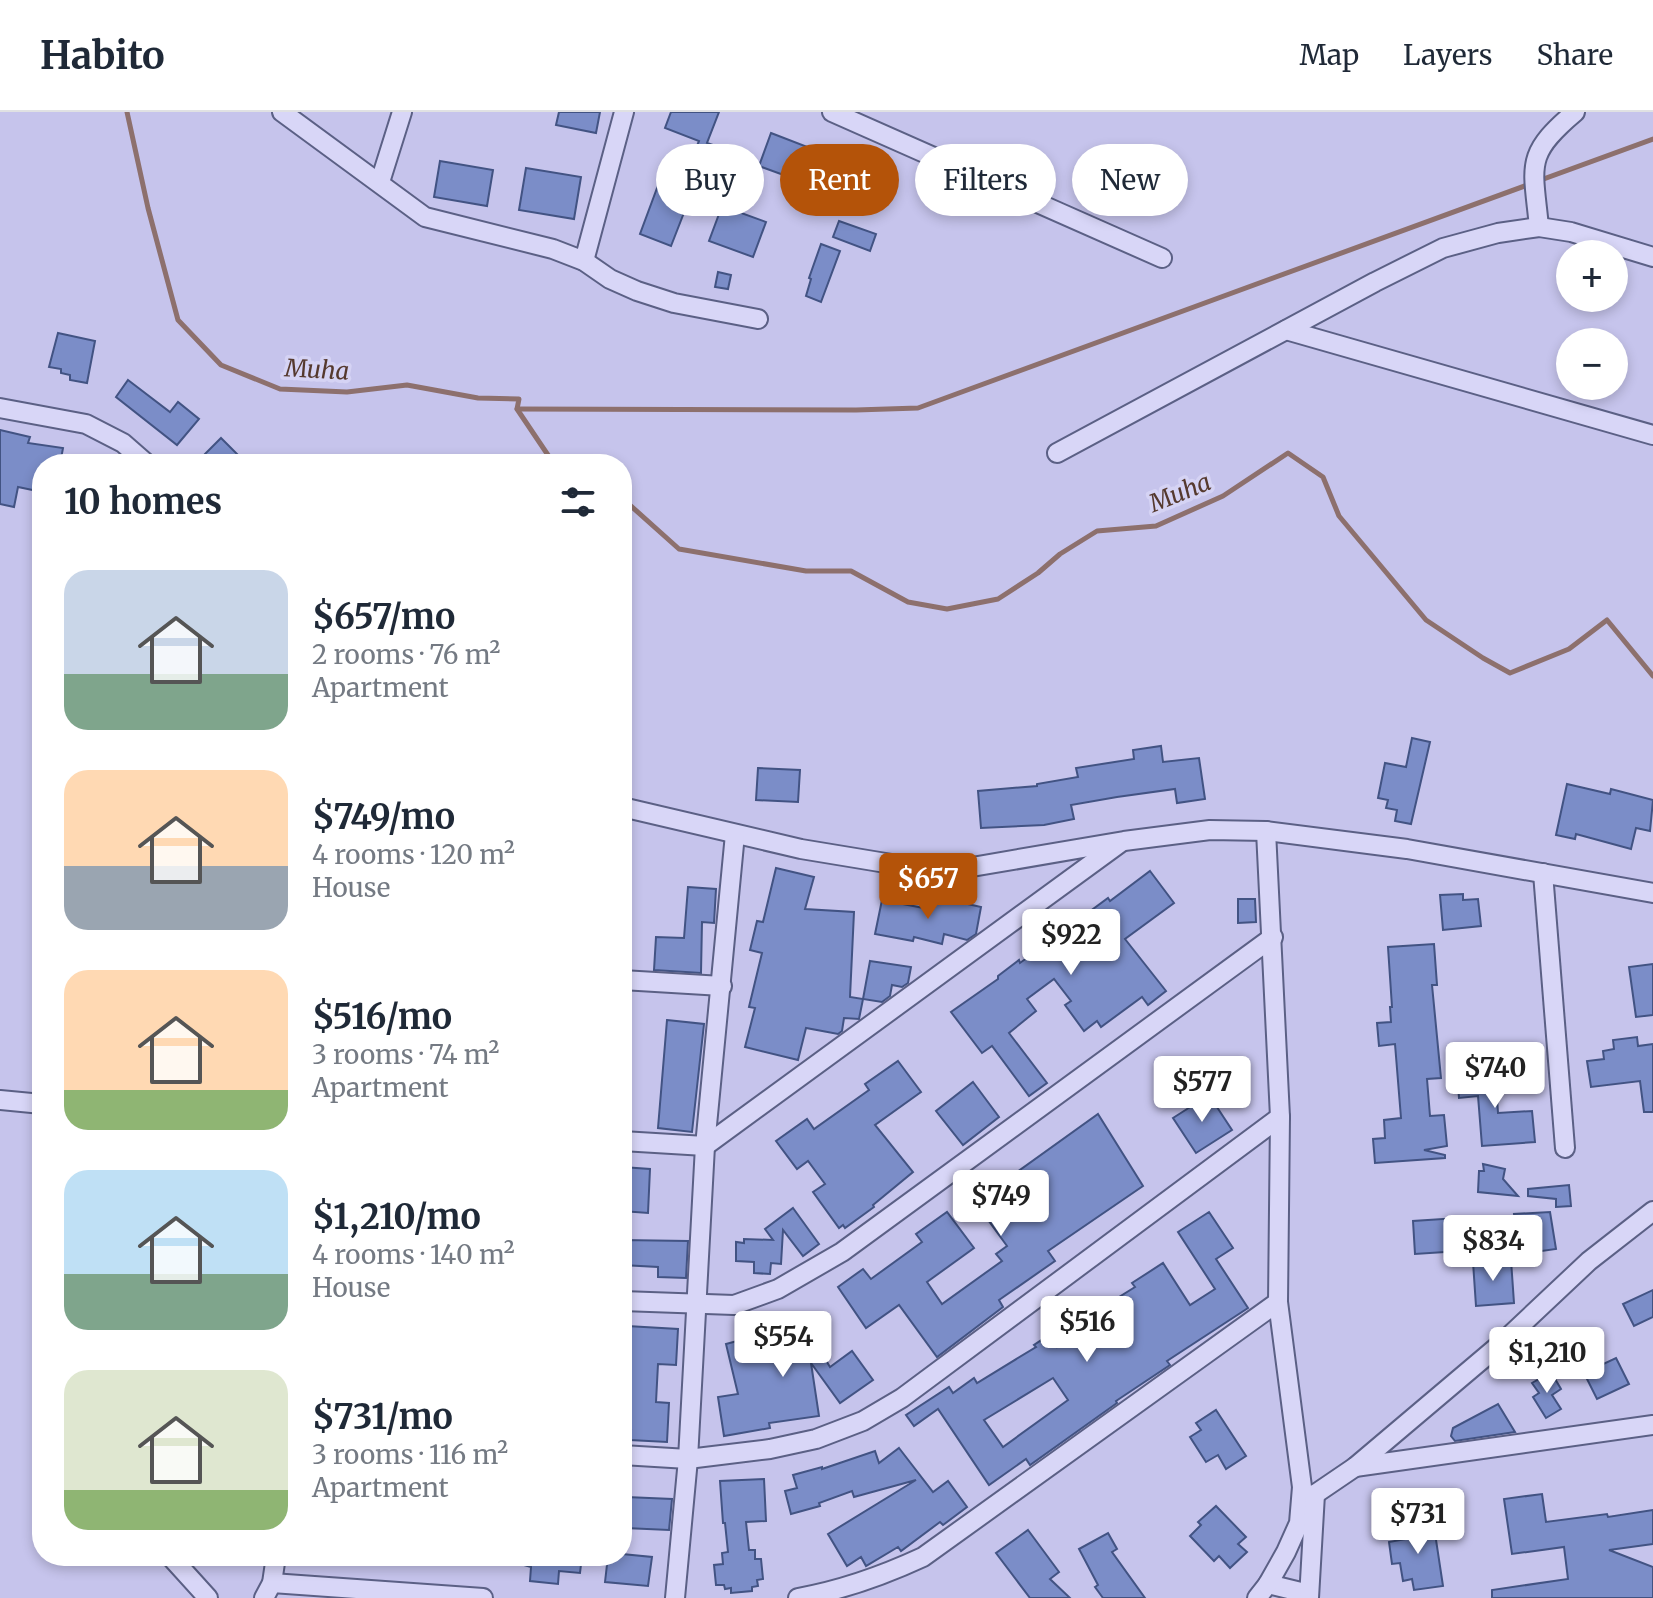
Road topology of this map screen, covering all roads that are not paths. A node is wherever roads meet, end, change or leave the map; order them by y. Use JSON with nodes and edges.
{"nodes":[{"id":1,"x":282,"y":112,"type":"edge"},
{"id":2,"x":402,"y":112,"type":"edge"},
{"id":3,"x":624,"y":112,"type":"edge"},
{"id":4,"x":832,"y":112,"type":"edge"},
{"id":5,"x":1575,"y":112,"type":"edge"},
{"id":6,"x":380,"y":182,"type":"junction"},
{"id":7,"x":1539,"y":227,"type":"junction"},
{"id":8,"x":1653,"y":257,"type":"edge"},
{"id":9,"x":1162,"y":258,"type":"dead end"},
{"id":10,"x":584,"y":261,"type":"junction"},
{"id":11,"x":758,"y":319,"type":"dead end"},
{"id":12,"x":1286,"y":330,"type":"junction"},
{"id":13,"x":0,"y":408,"type":"edge"},
{"id":14,"x":1653,"y":435,"type":"edge"},
{"id":15,"x":1057,"y":453,"type":"dead end"},
{"id":16,"x":136,"y":454,"type":"edge"},
{"id":17,"x":632,"y":809,"type":"edge"},
{"id":18,"x":1266,"y":831,"type":"junction"},
{"id":19,"x":735,"y":834,"type":"junction"},
{"id":20,"x":1124,"y":841,"type":"junction"},
{"id":21,"x":1543,"y":873,"type":"junction"},
{"id":22,"x":1653,"y":893,"type":"edge"},
{"id":23,"x":1273,"y":937,"type":"junction"},
{"id":24,"x":632,"y":981,"type":"edge"},
{"id":25,"x":722,"y":986,"type":"junction"},
{"id":26,"x":0,"y":1100,"type":"edge"},
{"id":27,"x":32,"y":1103,"type":"edge"},
{"id":28,"x":1280,"y":1117,"type":"junction"},
{"id":29,"x":632,"y":1142,"type":"edge"},
{"id":30,"x":705,"y":1146,"type":"junction"},
{"id":31,"x":1565,"y":1148,"type":"dead end"},
{"id":32,"x":1653,"y":1211,"type":"edge"},
{"id":33,"x":632,"y":1302,"type":"edge"},
{"id":34,"x":1278,"y":1302,"type":"junction"},
{"id":35,"x":696,"y":1305,"type":"junction"},
{"id":36,"x":1653,"y":1425,"type":"edge"},
{"id":37,"x":632,"y":1456,"type":"edge"},
{"id":38,"x":688,"y":1459,"type":"junction"},
{"id":39,"x":1355,"y":1467,"type":"junction"},
{"id":40,"x":1308,"y":1499,"type":"junction"},
{"id":41,"x":179,"y":1566,"type":"edge"},
{"id":42,"x":274,"y":1566,"type":"edge"},
{"id":43,"x":268,"y":1590,"type":"edge"},
{"id":44,"x":1263,"y":1591,"type":"edge"},
{"id":45,"x":1309,"y":1596,"type":"edge"},
{"id":46,"x":208,"y":1598,"type":"edge"},
{"id":47,"x":483,"y":1598,"type":"edge"},
{"id":48,"x":675,"y":1598,"type":"edge"},
{"id":49,"x":798,"y":1598,"type":"edge"}],
"edges":[{"from":1,"to":6,"type":"street"},
{"from":2,"to":6,"type":"street"},
{"from":3,"to":10,"type":"street"},
{"from":4,"to":9,"type":"street"},
{"from":5,"to":7,"type":"street"},
{"from":6,"to":10,"type":"street"},
{"from":7,"to":8,"type":"street"},
{"from":7,"to":12,"type":"street"},
{"from":10,"to":11,"type":"street"},
{"from":12,"to":14,"type":"street"},
{"from":12,"to":15,"type":"street"},
{"from":13,"to":16,"type":"street"},
{"from":17,"to":19,"type":"street"},
{"from":18,"to":20,"type":"street"},
{"from":18,"to":21,"type":"street"},
{"from":18,"to":23,"type":"street"},
{"from":19,"to":20,"type":"street"},
{"from":19,"to":25,"type":"street"},
{"from":20,"to":30,"type":"street"},
{"from":21,"to":22,"type":"street"},
{"from":21,"to":31,"type":"street"},
{"from":23,"to":28,"type":"street"},
{"from":23,"to":35,"type":"street"},
{"from":24,"to":25,"type":"street"},
{"from":25,"to":30,"type":"street"},
{"from":26,"to":27,"type":"street"},
{"from":28,"to":34,"type":"street"},
{"from":28,"to":38,"type":"street"},
{"from":29,"to":30,"type":"street"},
{"from":30,"to":35,"type":"street"},
{"from":32,"to":39,"type":"street"},
{"from":33,"to":35,"type":"street"},
{"from":34,"to":40,"type":"street"},
{"from":34,"to":49,"type":"street"},
{"from":35,"to":38,"type":"street"},
{"from":36,"to":39,"type":"street"},
{"from":37,"to":38,"type":"street"},
{"from":38,"to":48,"type":"street"},
{"from":39,"to":40,"type":"street"},
{"from":40,"to":44,"type":"street"},
{"from":40,"to":45,"type":"street"},
{"from":41,"to":46,"type":"street"},
{"from":42,"to":43,"type":"street"},
{"from":43,"to":47,"type":"street"},
{"from":44,"to":45,"type":"street"}]}
